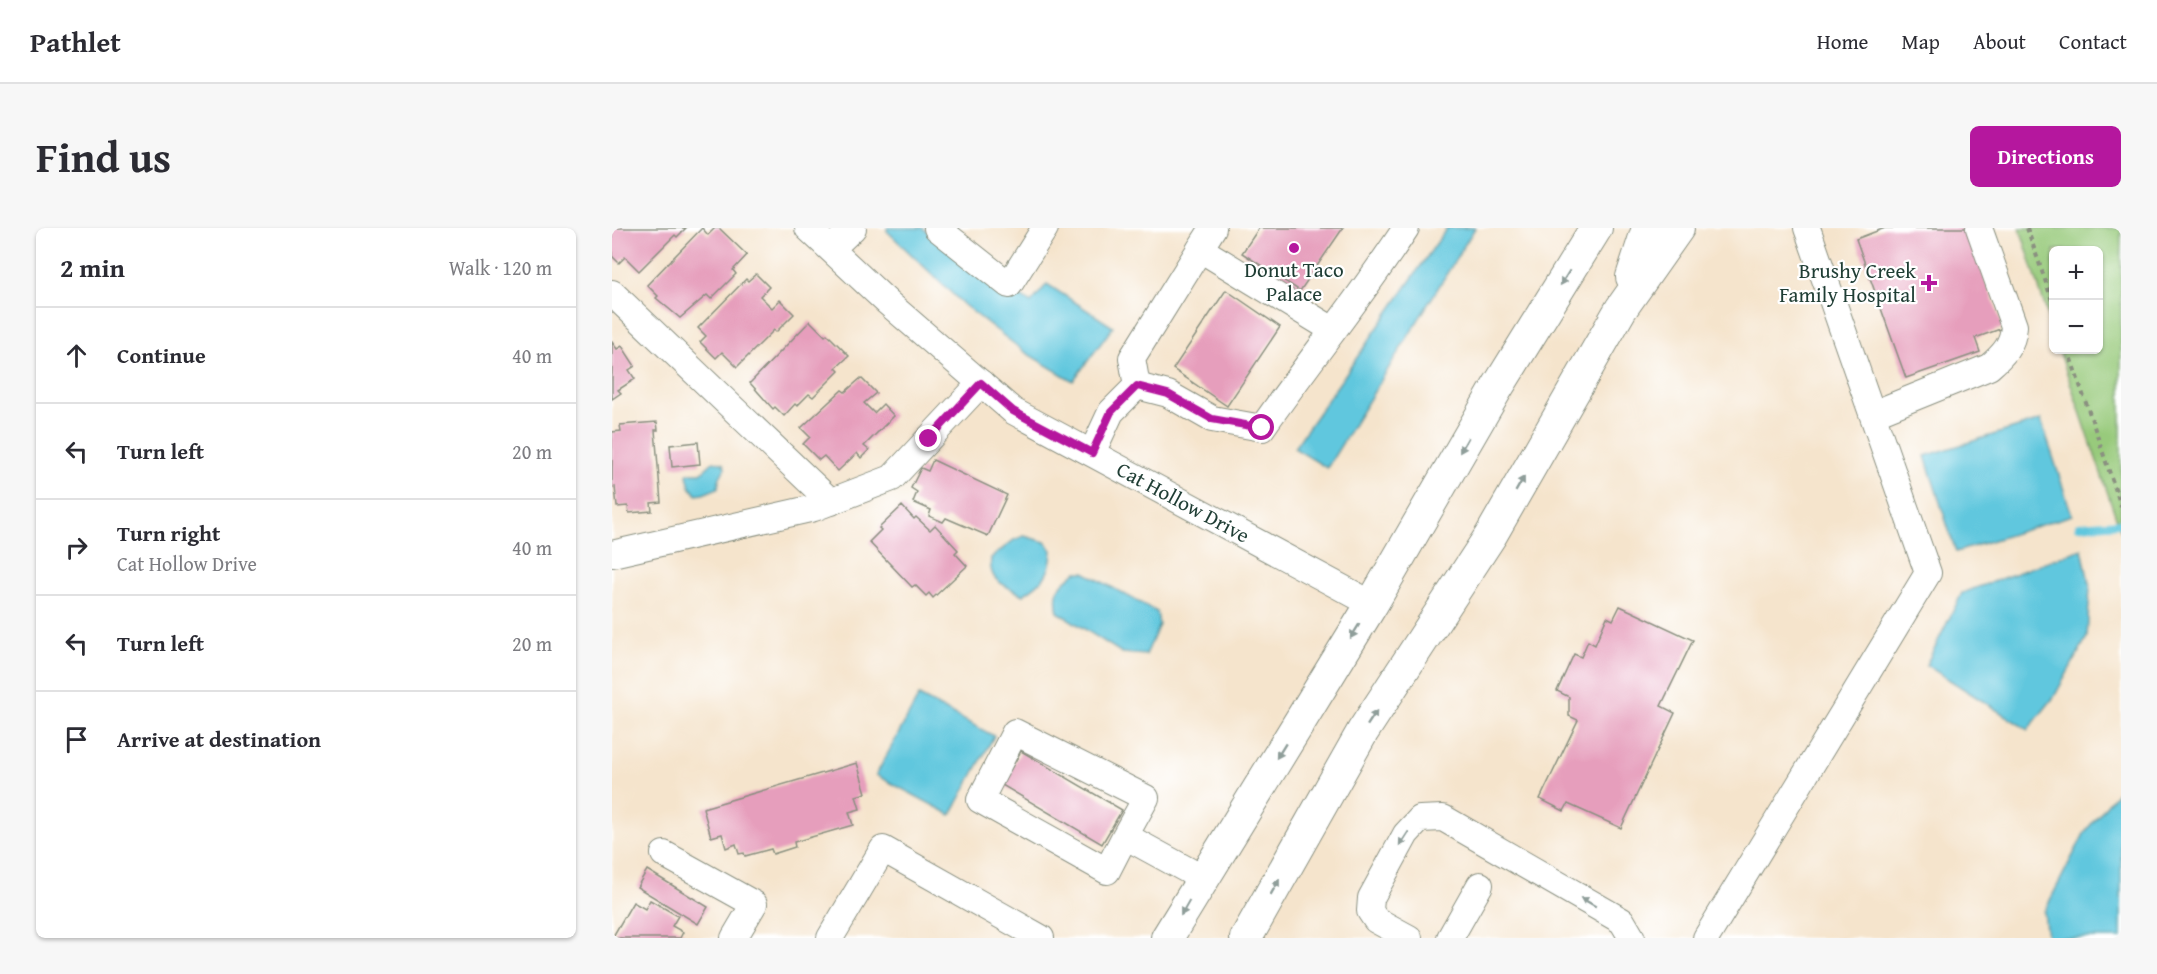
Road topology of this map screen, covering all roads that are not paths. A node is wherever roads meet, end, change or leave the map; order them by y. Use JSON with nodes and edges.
{"nodes":[{"id":1,"x":808,"y":228,"type":"edge"},
{"id":2,"x":853,"y":228,"type":"edge"},
{"id":3,"x":937,"y":228,"type":"edge"},
{"id":4,"x":1045,"y":228,"type":"edge"},
{"id":5,"x":1406,"y":228,"type":"edge"},
{"id":6,"x":1596,"y":228,"type":"edge"},
{"id":7,"x":1648,"y":228,"type":"edge"},
{"id":8,"x":1677,"y":228,"type":"edge"},
{"id":9,"x":1807,"y":228,"type":"edge"},
{"id":10,"x":1979,"y":228,"type":"edge"},
{"id":11,"x":1206,"y":238,"type":"edge"},
{"id":12,"x":831,"y":249,"type":"junction"},
{"id":13,"x":612,"y":293,"type":"edge"},
{"id":14,"x":1621,"y":309,"type":"junction"},
{"id":15,"x":1333,"y":330,"type":"junction"},
{"id":16,"x":981,"y":383,"type":"junction"},
{"id":17,"x":1137,"y":386,"type":"junction"},
{"id":18,"x":1873,"y":414,"type":"junction"},
{"id":19,"x":1092,"y":453,"type":"junction"},
{"id":20,"x":831,"y":502,"type":"junction"},
{"id":21,"x":612,"y":554,"type":"edge"},
{"id":22,"x":1372,"y":604,"type":"junction"},
{"id":23,"x":1125,"y":836,"type":"junction"},
{"id":24,"x":664,"y":854,"type":"dead end"},
{"id":25,"x":1202,"y":878,"type":"junction"},
{"id":26,"x":1480,"y":885,"type":"dead end"},
{"id":27,"x":734,"y":938,"type":"edge"},
{"id":28,"x":830,"y":938,"type":"edge"},
{"id":29,"x":1041,"y":938,"type":"edge"},
{"id":30,"x":1167,"y":938,"type":"edge"},
{"id":31,"x":1246,"y":938,"type":"edge"},
{"id":32,"x":1409,"y":938,"type":"edge"},
{"id":33,"x":1450,"y":938,"type":"edge"},
{"id":34,"x":1632,"y":938,"type":"edge"},
{"id":35,"x":1706,"y":938,"type":"edge"}],
"edges":[{"from":1,"to":12,"type":"street","name":"Cat Hollow Drive"},
{"from":2,"to":12,"type":"street"},
{"from":3,"to":4,"type":"street"},
{"from":5,"to":15,"type":"street"},
{"from":6,"to":22,"type":"main road","one_way":true},
{"from":7,"to":14,"type":"main road"},
{"from":8,"to":14,"type":"main road"},
{"from":9,"to":18,"type":"street"},
{"from":10,"to":18,"type":"street"},
{"from":11,"to":15,"type":"street"},
{"from":11,"to":17,"type":"street"},
{"from":12,"to":16,"type":"street","name":"Cat Hollow Drive"},
{"from":13,"to":20,"type":"street"},
{"from":31,"to":14,"type":"main road","one_way":true},
{"from":15,"to":17,"type":"street"},
{"from":16,"to":19,"type":"street","name":"Cat Hollow Drive"},
{"from":16,"to":20,"type":"street"},
{"from":17,"to":19,"type":"street"},
{"from":18,"to":35,"type":"street"},
{"from":19,"to":22,"type":"street","name":"Cat Hollow Drive"},
{"from":20,"to":21,"type":"street"},
{"from":22,"to":25,"type":"main road","one_way":true},
{"from":23,"to":23,"type":"street"},
{"from":23,"to":25,"type":"street"},
{"from":24,"to":27,"type":"street"},
{"from":25,"to":30,"type":"main road","one_way":true},
{"from":26,"to":33,"type":"street"},
{"from":28,"to":29,"type":"street"},
{"from":34,"to":32,"type":"street","one_way":true}]}
